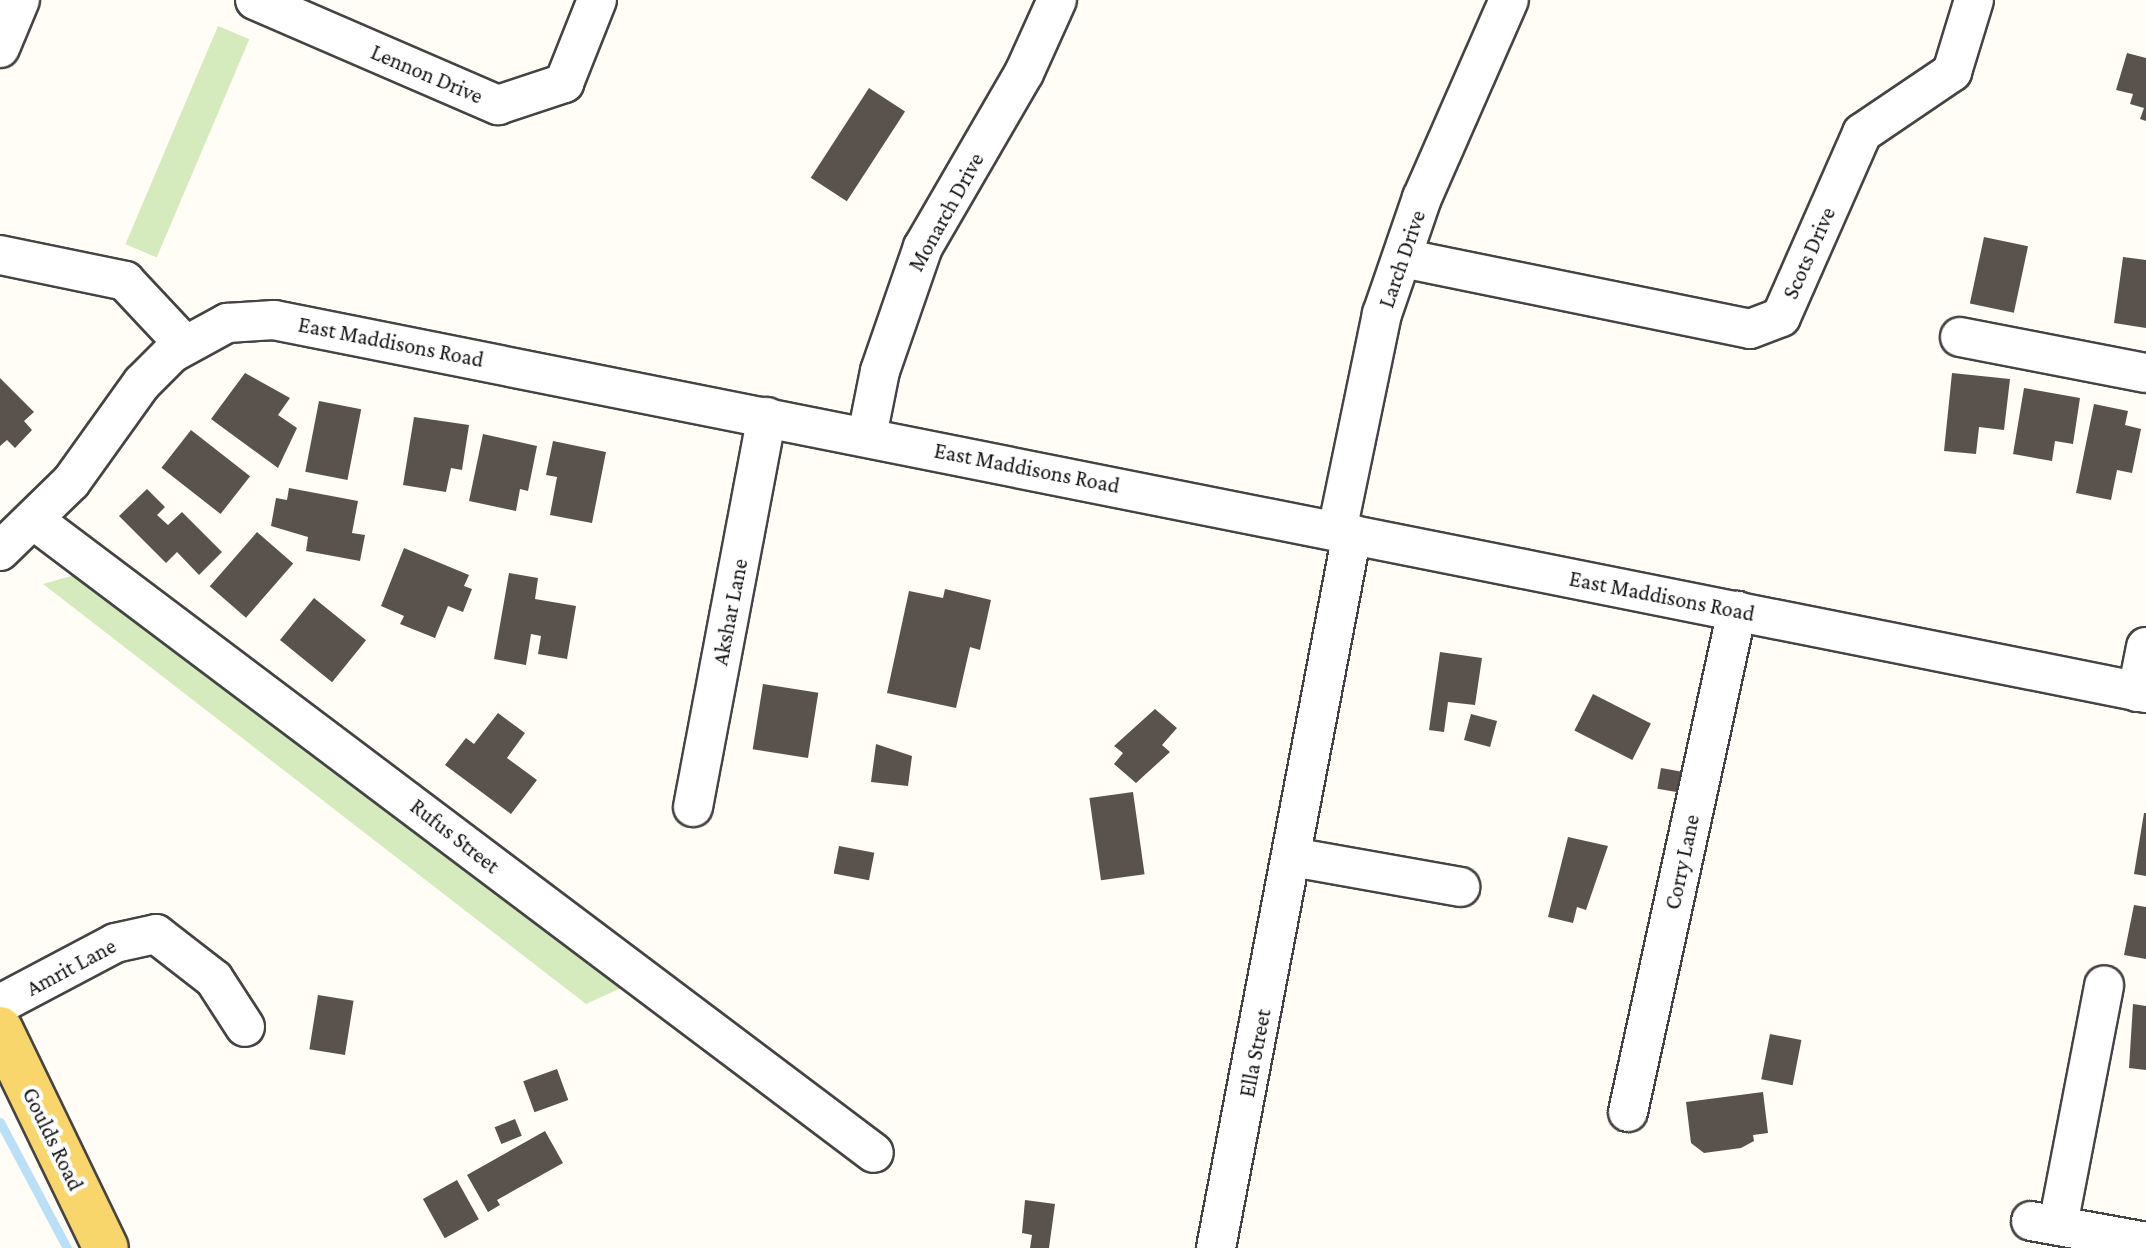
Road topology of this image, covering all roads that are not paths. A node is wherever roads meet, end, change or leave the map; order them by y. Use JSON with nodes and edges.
{"nodes":[{"id":1,"x":20,"y":0,"type":"edge"},
{"id":2,"x":255,"y":0,"type":"edge"},
{"id":3,"x":597,"y":0,"type":"edge"},
{"id":4,"x":1057,"y":0,"type":"edge"},
{"id":5,"x":1509,"y":0,"type":"edge"},
{"id":6,"x":1974,"y":0,"type":"edge"},
{"id":7,"x":0,"y":48,"type":"edge"},
{"id":8,"x":0,"y":255,"type":"edge"},
{"id":9,"x":1402,"y":258,"type":"junction"},
{"id":10,"x":1960,"y":337,"type":"dead end"},
{"id":11,"x":184,"y":344,"type":"junction"},
{"id":12,"x":2146,"y":373,"type":"edge"},
{"id":13,"x":767,"y":417,"type":"junction"},
{"id":14,"x":867,"y":436,"type":"junction"},
{"id":15,"x":35,"y":521,"type":"junction"},
{"id":16,"x":1345,"y":532,"type":"junction"},
{"id":17,"x":0,"y":551,"type":"edge"},
{"id":18,"x":1737,"y":611,"type":"junction"},
{"id":19,"x":2146,"y":647,"type":"edge"},
{"id":20,"x":2142,"y":692,"type":"edge"},
{"id":21,"x":693,"y":807,"type":"dead end"},
{"id":22,"x":1292,"y":857,"type":"junction"},
{"id":23,"x":1460,"y":887,"type":"dead end"},
{"id":24,"x":2104,"y":985,"type":"dead end"},
{"id":25,"x":0,"y":1004,"type":"edge"},
{"id":26,"x":245,"y":1027,"type":"dead end"},
{"id":27,"x":0,"y":1029,"type":"edge"},
{"id":28,"x":1628,"y":1112,"type":"dead end"},
{"id":29,"x":874,"y":1153,"type":"dead end"},
{"id":30,"x":2146,"y":1242,"type":"edge"},
{"id":31,"x":106,"y":1248,"type":"edge"},
{"id":32,"x":1216,"y":1248,"type":"edge"}],
"edges":[{"from":1,"to":7,"type":"street"},
{"from":2,"to":3,"type":"street","name":"Lennon Drive"},
{"from":4,"to":14,"type":"street","name":"Monarch Drive"},
{"from":5,"to":9,"type":"street","name":"Larch Drive"},
{"from":6,"to":9,"type":"street","name":"Scots Drive"},
{"from":8,"to":11,"type":"street"},
{"from":9,"to":16,"type":"street","name":"Larch Drive"},
{"from":10,"to":12,"type":"street"},
{"from":11,"to":13,"type":"street","name":"East Maddisons Road"},
{"from":11,"to":15,"type":"street","name":"East Maddisons Road"},
{"from":13,"to":14,"type":"street","name":"East Maddisons Road"},
{"from":13,"to":21,"type":"street","name":"Akshar Lane"},
{"from":14,"to":16,"type":"street","name":"East Maddisons Road"},
{"from":15,"to":17,"type":"street","name":"East Maddisons Road"},
{"from":15,"to":29,"type":"street","name":"Rufus Street"},
{"from":16,"to":18,"type":"street","name":"East Maddisons Road"},
{"from":16,"to":22,"type":"street","name":"Ella Street"},
{"from":18,"to":20,"type":"street","name":"East Maddisons Road"},
{"from":18,"to":28,"type":"street","name":"Corry Lane"},
{"from":19,"to":20,"type":"street"},
{"from":22,"to":23,"type":"street"},
{"from":22,"to":32,"type":"street","name":"Ella Street"},
{"from":24,"to":30,"type":"street"},
{"from":25,"to":26,"type":"street","name":"Amrit Lane"},
{"from":27,"to":31,"type":"main road","name":"Goulds Road"}]}
